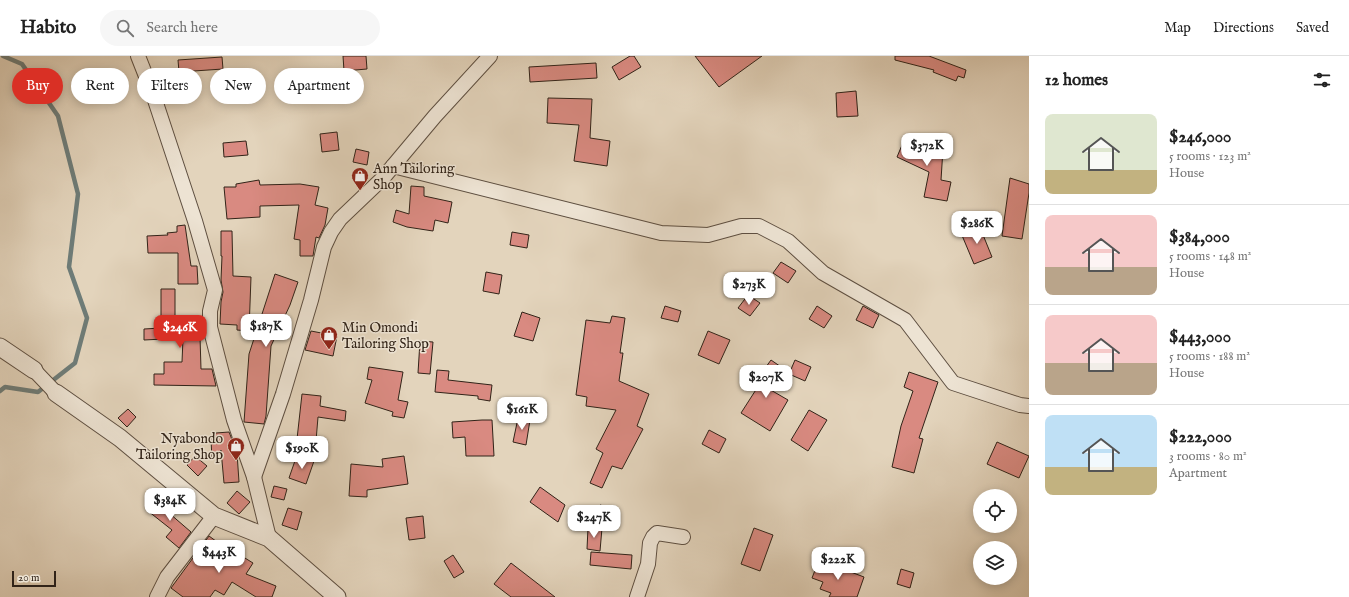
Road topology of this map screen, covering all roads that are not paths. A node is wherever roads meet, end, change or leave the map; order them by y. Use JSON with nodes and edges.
{"nodes":[{"id":1,"x":138,"y":56,"type":"edge"},
{"id":2,"x":490,"y":56,"type":"edge"},
{"id":3,"x":393,"y":166,"type":"junction"},
{"id":4,"x":0,"y":347,"type":"edge"},
{"id":5,"x":34,"y":370,"type":"joint"},
{"id":6,"x":56,"y":392,"type":"joint"},
{"id":7,"x":1029,"y":406,"type":"edge"},
{"id":8,"x":254,"y":477,"type":"junction"},
{"id":9,"x":214,"y":516,"type":"junction"},
{"id":10,"x":683,"y":537,"type":"dead end"},
{"id":11,"x":269,"y":538,"type":"junction"},
{"id":12,"x":157,"y":597,"type":"edge"},
{"id":13,"x":337,"y":597,"type":"edge"},
{"id":14,"x":637,"y":597,"type":"edge"}],
"edges":[{"from":1,"to":8,"type":"street"},
{"from":2,"to":3,"type":"street"},
{"from":3,"to":7,"type":"street"},
{"from":3,"to":8,"type":"street"},
{"from":4,"to":5,"type":"street"},
{"from":5,"to":6,"type":"street"},
{"from":6,"to":9,"type":"street"},
{"from":8,"to":11,"type":"street"},
{"from":9,"to":11,"type":"street"},
{"from":9,"to":12,"type":"street"},
{"from":10,"to":14,"type":"street"},
{"from":11,"to":13,"type":"street"}]}
